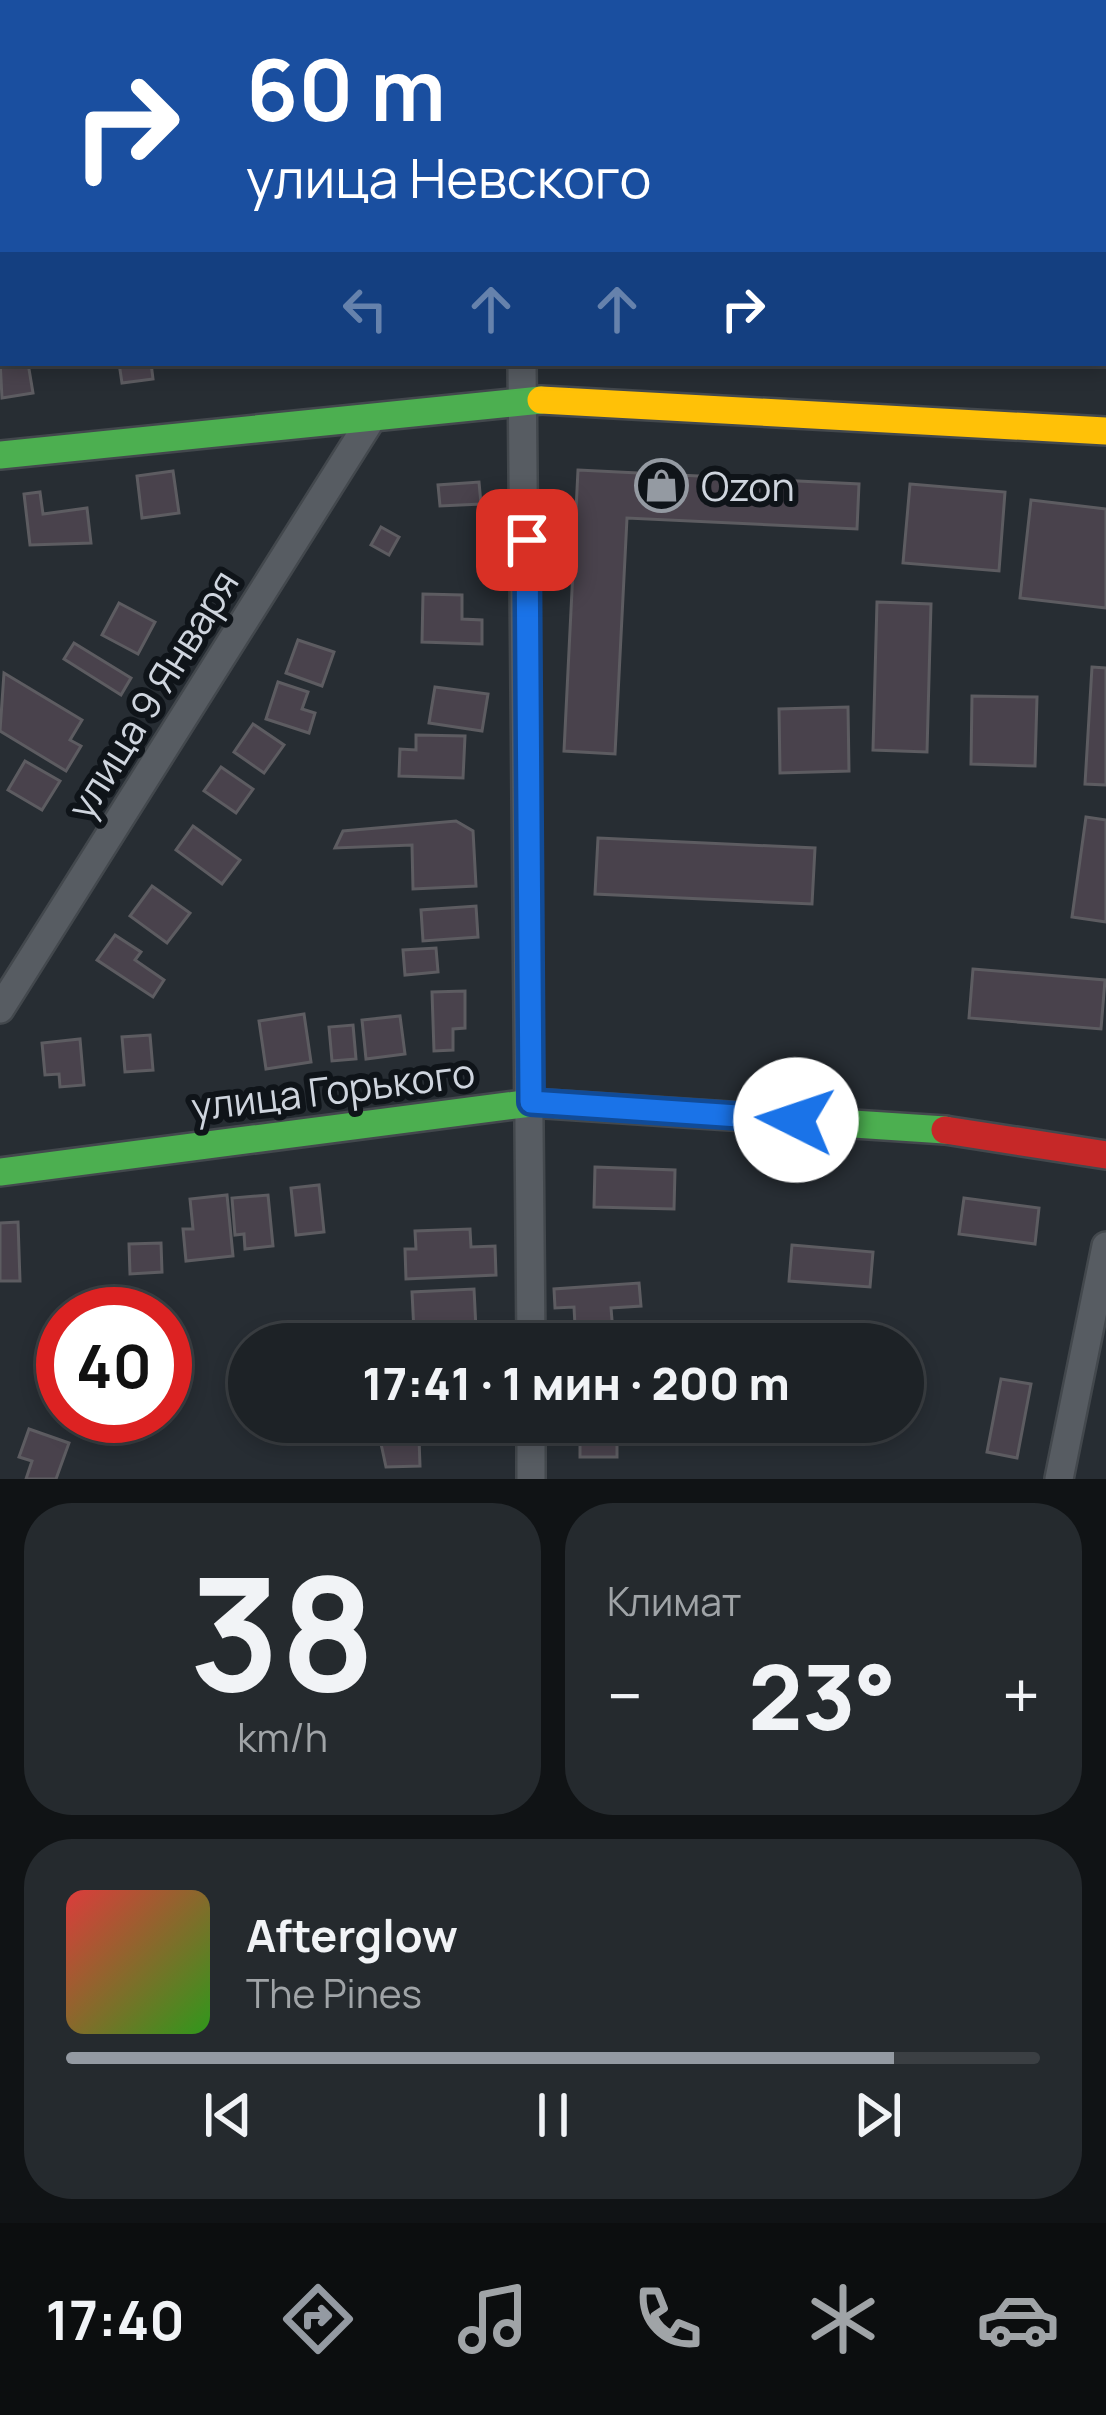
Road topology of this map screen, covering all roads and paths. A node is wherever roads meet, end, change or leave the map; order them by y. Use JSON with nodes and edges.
{"nodes":[{"id":1,"x":522,"y":366,"type":"edge"},
{"id":2,"x":526,"y":399,"type":"junction"},
{"id":3,"x":370,"y":421,"type":"junction"},
{"id":4,"x":1106,"y":431,"type":"edge"},
{"id":5,"x":0,"y":455,"type":"edge"},
{"id":6,"x":0,"y":1009,"type":"edge"},
{"id":7,"x":531,"y":1102,"type":"junction"},
{"id":8,"x":1106,"y":1155,"type":"edge"},
{"id":9,"x":0,"y":1172,"type":"edge"},
{"id":10,"x":1106,"y":1246,"type":"edge"},
{"id":11,"x":531,"y":1323,"type":"edge"},
{"id":12,"x":531,"y":1443,"type":"edge"},
{"id":13,"x":531,"y":1479,"type":"edge"},
{"id":14,"x":1059,"y":1479,"type":"edge"}],
"edges":[{"from":1,"to":2,"type":"street"},
{"from":2,"to":3,"type":"main road"},
{"from":2,"to":4,"type":"main road"},
{"from":2,"to":7,"type":"street"},
{"from":3,"to":5,"type":"main road"},
{"from":3,"to":6,"type":"street","name":"улица 9 Января"},
{"from":7,"to":8,"type":"main road","name":"улица Горького"},
{"from":7,"to":9,"type":"main road","name":"улица Горького"},
{"from":7,"to":11,"type":"street"},
{"from":10,"to":14,"type":"street"},
{"from":12,"to":13,"type":"street"}]}
